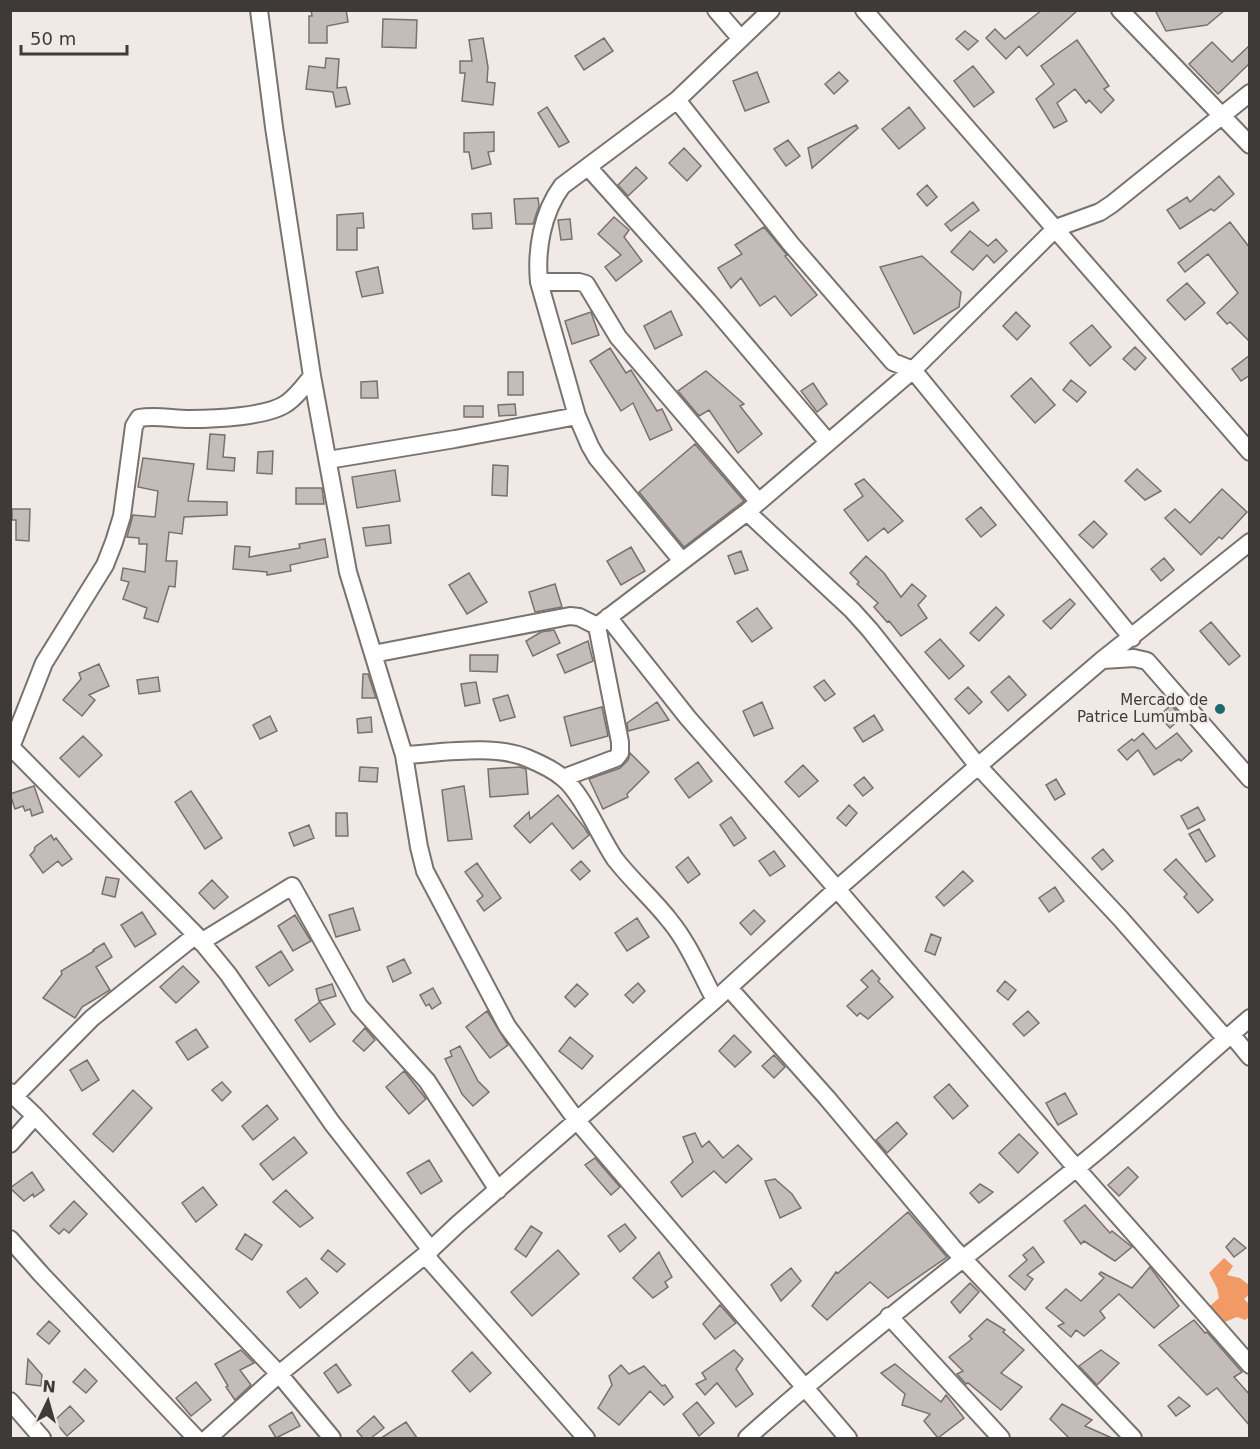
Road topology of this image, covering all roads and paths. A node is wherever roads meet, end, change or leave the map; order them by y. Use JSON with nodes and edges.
{"nodes":[{"id":1,"x":259,"y":10,"type":"edge"},
{"id":2,"x":716,"y":10,"type":"edge"},
{"id":3,"x":771,"y":10,"type":"edge"},
{"id":4,"x":864,"y":10,"type":"edge"},
{"id":5,"x":1120,"y":10,"type":"edge"},
{"id":6,"x":741,"y":39,"type":"junction"},
{"id":7,"x":1250,"y":93,"type":"edge"},
{"id":8,"x":677,"y":100,"type":"junction"},
{"id":9,"x":1222,"y":116,"type":"junction"},
{"id":10,"x":1250,"y":145,"type":"edge"},
{"id":11,"x":588,"y":167,"type":"junction"},
{"id":12,"x":1056,"y":228,"type":"junction"},
{"id":13,"x":539,"y":282,"type":"junction"},
{"id":14,"x":913,"y":370,"type":"junction"},
{"id":15,"x":312,"y":376,"type":"junction"},
{"id":16,"x":577,"y":416,"type":"junction"},
{"id":17,"x":828,"y":442,"type":"junction"},
{"id":18,"x":1250,"y":452,"type":"edge"},
{"id":19,"x":328,"y":460,"type":"junction"},
{"id":20,"x":752,"y":507,"type":"junction"},
{"id":21,"x":1250,"y":542,"type":"edge"},
{"id":22,"x":682,"y":561,"type":"junction"},
{"id":23,"x":603,"y":621,"type":"junction"},
{"id":24,"x":1132,"y":638,"type":"junction"},
{"id":25,"x":373,"y":654,"type":"junction"},
{"id":26,"x":1102,"y":660,"type":"junction"},
{"id":27,"x":11,"y":747,"type":"edge"},
{"id":28,"x":404,"y":755,"type":"junction"},
{"id":29,"x":978,"y":766,"type":"junction"},
{"id":30,"x":563,"y":778,"type":"junction"},
{"id":31,"x":1250,"y":778,"type":"edge"},
{"id":32,"x":837,"y":889,"type":"junction"},
{"id":33,"x":199,"y":938,"type":"junction"},
{"id":34,"x":729,"y":988,"type":"junction"},
{"id":35,"x":716,"y":1000,"type":"junction"},
{"id":36,"x":1250,"y":1018,"type":"edge"},
{"id":37,"x":1228,"y":1037,"type":"junction"},
{"id":38,"x":1250,"y":1057,"type":"edge"},
{"id":39,"x":13,"y":1094,"type":"edge"},
{"id":40,"x":35,"y":1116,"type":"junction"},
{"id":41,"x":578,"y":1122,"type":"junction"},
{"id":42,"x":10,"y":1144,"type":"edge"},
{"id":43,"x":1077,"y":1168,"type":"junction"},
{"id":44,"x":498,"y":1190,"type":"junction"},
{"id":45,"x":10,"y":1239,"type":"edge"},
{"id":46,"x":428,"y":1253,"type":"junction"},
{"id":47,"x":963,"y":1258,"type":"junction"},
{"id":48,"x":889,"y":1316,"type":"junction"},
{"id":49,"x":1250,"y":1365,"type":"edge"},
{"id":50,"x":279,"y":1374,"type":"junction"},
{"id":51,"x":805,"y":1387,"type":"junction"},
{"id":52,"x":10,"y":1401,"type":"edge"},
{"id":53,"x":42,"y":1438,"type":"edge"},
{"id":54,"x":196,"y":1438,"type":"edge"},
{"id":55,"x":208,"y":1438,"type":"edge"},
{"id":56,"x":332,"y":1438,"type":"edge"},
{"id":57,"x":586,"y":1438,"type":"edge"},
{"id":58,"x":747,"y":1438,"type":"edge"},
{"id":59,"x":848,"y":1438,"type":"edge"},
{"id":60,"x":1001,"y":1438,"type":"edge"},
{"id":61,"x":1133,"y":1438,"type":"edge"}],
"edges":[{"from":1,"to":15,"type":"street"},
{"from":2,"to":6,"type":"street"},
{"from":3,"to":6,"type":"street"},
{"from":4,"to":12,"type":"street"},
{"from":5,"to":9,"type":"street"},
{"from":6,"to":8,"type":"street"},
{"from":7,"to":9,"type":"street"},
{"from":8,"to":11,"type":"street"},
{"from":8,"to":14,"type":"street"},
{"from":9,"to":10,"type":"street"},
{"from":9,"to":12,"type":"street"},
{"from":11,"to":13,"type":"street"},
{"from":11,"to":17,"type":"street"},
{"from":12,"to":14,"type":"street"},
{"from":12,"to":18,"type":"street"},
{"from":13,"to":16,"type":"street"},
{"from":13,"to":20,"type":"street"},
{"from":14,"to":17,"type":"street"},
{"from":14,"to":24,"type":"street"},
{"from":15,"to":19,"type":"street"},
{"from":15,"to":27,"type":"street"},
{"from":16,"to":19,"type":"street"},
{"from":16,"to":22,"type":"street"},
{"from":17,"to":20,"type":"street"},
{"from":19,"to":25,"type":"street"},
{"from":20,"to":22,"type":"street"},
{"from":20,"to":29,"type":"street"},
{"from":21,"to":24,"type":"street"},
{"from":22,"to":23,"type":"street"},
{"from":23,"to":25,"type":"street"},
{"from":23,"to":30,"type":"street"},
{"from":23,"to":32,"type":"street"},
{"from":24,"to":26,"type":"street"},
{"from":25,"to":28,"type":"street"},
{"from":26,"to":29,"type":"street"},
{"from":26,"to":31,"type":"street"},
{"from":27,"to":33,"type":"street"},
{"from":28,"to":30,"type":"street"},
{"from":28,"to":41,"type":"street"},
{"from":29,"to":32,"type":"street"},
{"from":29,"to":37,"type":"street"},
{"from":30,"to":35,"type":"street"},
{"from":32,"to":34,"type":"street"},
{"from":32,"to":43,"type":"street"},
{"from":33,"to":39,"type":"street"},
{"from":33,"to":44,"type":"street"},
{"from":33,"to":46,"type":"street"},
{"from":34,"to":35,"type":"street"},
{"from":34,"to":47,"type":"street"},
{"from":35,"to":41,"type":"street"},
{"from":36,"to":37,"type":"street"},
{"from":37,"to":38,"type":"street"},
{"from":37,"to":43,"type":"street"},
{"from":39,"to":40,"type":"street"},
{"from":40,"to":42,"type":"street"},
{"from":40,"to":50,"type":"street"},
{"from":41,"to":44,"type":"street"},
{"from":41,"to":51,"type":"street"},
{"from":43,"to":47,"type":"street"},
{"from":43,"to":49,"type":"street"},
{"from":44,"to":46,"type":"street"},
{"from":45,"to":54,"type":"street"},
{"from":46,"to":50,"type":"street"},
{"from":46,"to":57,"type":"street"},
{"from":47,"to":48,"type":"street"},
{"from":47,"to":61,"type":"street"},
{"from":48,"to":51,"type":"street"},
{"from":48,"to":60,"type":"street"},
{"from":50,"to":55,"type":"street"},
{"from":50,"to":56,"type":"street"},
{"from":51,"to":58,"type":"street"},
{"from":51,"to":59,"type":"street"},
{"from":52,"to":53,"type":"street"}]}
